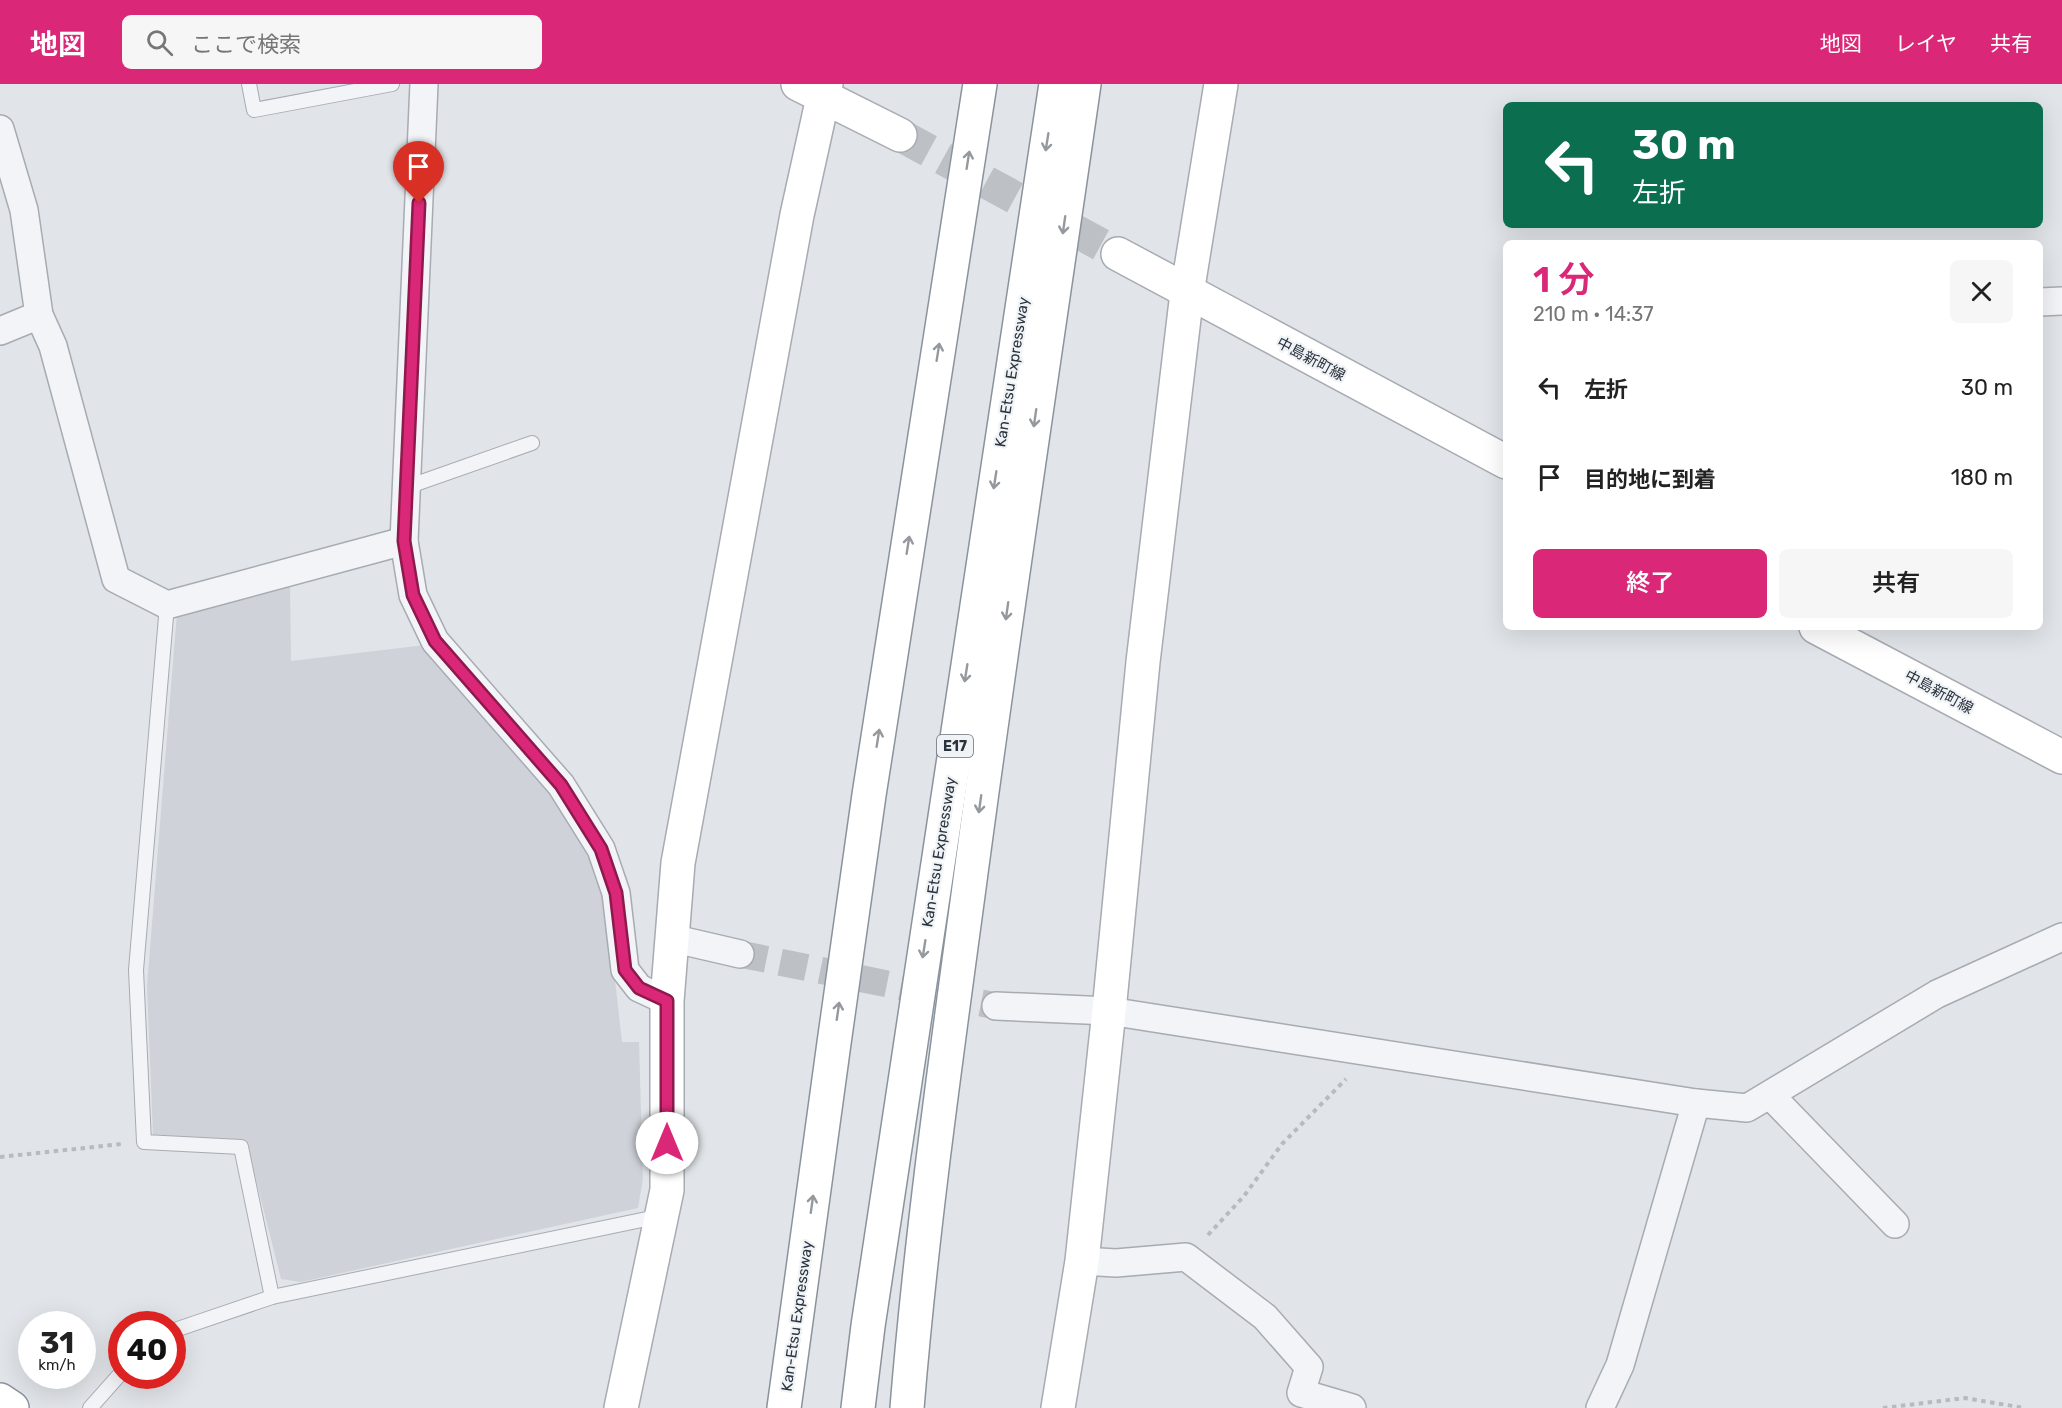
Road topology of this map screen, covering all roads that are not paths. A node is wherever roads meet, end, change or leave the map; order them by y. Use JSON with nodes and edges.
{"nodes":[{"id":1,"x":249,"y":84,"type":"edge"},
{"id":2,"x":392,"y":84,"type":"edge"},
{"id":3,"x":424,"y":84,"type":"edge"},
{"id":4,"x":980,"y":84,"type":"edge"},
{"id":5,"x":1056,"y":84,"type":"edge"},
{"id":6,"x":1084,"y":84,"type":"edge"},
{"id":7,"x":1221,"y":84,"type":"edge"},
{"id":8,"x":816,"y":88,"type":"edge"},
{"id":9,"x":0,"y":129,"type":"edge"},
{"id":10,"x":900,"y":135,"type":"tunnel mouth"},
{"id":11,"x":1118,"y":254,"type":"tunnel mouth"},
{"id":12,"x":1187,"y":293,"type":"junction"},
{"id":13,"x":2062,"y":301,"type":"edge"},
{"id":14,"x":2043,"y":302,"type":"edge"},
{"id":15,"x":39,"y":315,"type":"junction"},
{"id":16,"x":0,"y":331,"type":"edge"},
{"id":17,"x":532,"y":443,"type":"dead end"},
{"id":18,"x":1503,"y":460,"type":"edge"},
{"id":19,"x":407,"y":487,"type":"junction"},
{"id":20,"x":404,"y":541,"type":"junction"},
{"id":21,"x":166,"y":605,"type":"junction"},
{"id":22,"x":1822,"y":630,"type":"edge"},
{"id":23,"x":2062,"y":757,"type":"edge"},
{"id":24,"x":2062,"y":937,"type":"edge"},
{"id":25,"x":671,"y":938,"type":"junction"},
{"id":26,"x":740,"y":954,"type":"tunnel mouth"},
{"id":27,"x":667,"y":1001,"type":"junction"},
{"id":28,"x":996,"y":1006,"type":"tunnel mouth"},
{"id":29,"x":1109,"y":1011,"type":"junction"},
{"id":30,"x":1770,"y":1095,"type":"junction"},
{"id":31,"x":1696,"y":1102,"type":"junction"},
{"id":32,"x":663,"y":1215,"type":"junction"},
{"id":33,"x":1895,"y":1224,"type":"dead end"},
{"id":34,"x":1082,"y":1261,"type":"junction"},
{"id":35,"x":272,"y":1297,"type":"junction"},
{"id":36,"x":186,"y":1326,"type":"edge"},
{"id":37,"x":108,"y":1388,"type":"edge"},
{"id":38,"x":0,"y":1400,"type":"edge"},
{"id":39,"x":12,"y":1408,"type":"edge"},
{"id":40,"x":90,"y":1408,"type":"edge"},
{"id":41,"x":621,"y":1408,"type":"edge"},
{"id":42,"x":784,"y":1408,"type":"edge"},
{"id":43,"x":858,"y":1408,"type":"edge"},
{"id":44,"x":907,"y":1408,"type":"edge"},
{"id":45,"x":1058,"y":1408,"type":"edge"},
{"id":46,"x":1353,"y":1408,"type":"edge"},
{"id":47,"x":1600,"y":1408,"type":"edge"}],
"edges":[{"from":1,"to":2,"type":"lane"},
{"from":3,"to":19,"type":"street"},
{"from":42,"to":4,"type":"main road","name":"Kan-Etsu Expressway","one_way":true},
{"from":5,"to":43,"type":"main road","name":"Kan-Etsu Expressway","number":"E17","one_way":true},
{"from":6,"to":44,"type":"main road","one_way":true},
{"from":7,"to":12,"type":"main road"},
{"from":8,"to":10,"type":"main road"},
{"from":8,"to":25,"type":"main road"},
{"from":9,"to":15,"type":"street"},
{"from":11,"to":12,"type":"main road","name":"中島新町線"},
{"from":12,"to":18,"type":"main road","name":"中島新町線"},
{"from":12,"to":29,"type":"main road"},
{"from":13,"to":14,"type":"street"},
{"from":15,"to":16,"type":"street"},
{"from":15,"to":21,"type":"street"},
{"from":17,"to":19,"type":"lane"},
{"from":19,"to":20,"type":"street"},
{"from":20,"to":21,"type":"street"},
{"from":20,"to":27,"type":"street"},
{"from":21,"to":35,"type":"lane"},
{"from":22,"to":23,"type":"main road","name":"中島新町線"},
{"from":24,"to":30,"type":"street"},
{"from":25,"to":26,"type":"street"},
{"from":25,"to":27,"type":"main road"},
{"from":27,"to":32,"type":"main road"},
{"from":28,"to":29,"type":"street"},
{"from":29,"to":31,"type":"street"},
{"from":29,"to":34,"type":"main road"},
{"from":30,"to":31,"type":"street"},
{"from":30,"to":33,"type":"street"},
{"from":31,"to":47,"type":"street"},
{"from":32,"to":35,"type":"lane"},
{"from":32,"to":41,"type":"main road"},
{"from":34,"to":45,"type":"main road"},
{"from":34,"to":46,"type":"street"},
{"from":35,"to":36,"type":"lane"},
{"from":37,"to":40,"type":"lane"},
{"from":38,"to":39,"type":"main road"}]}
